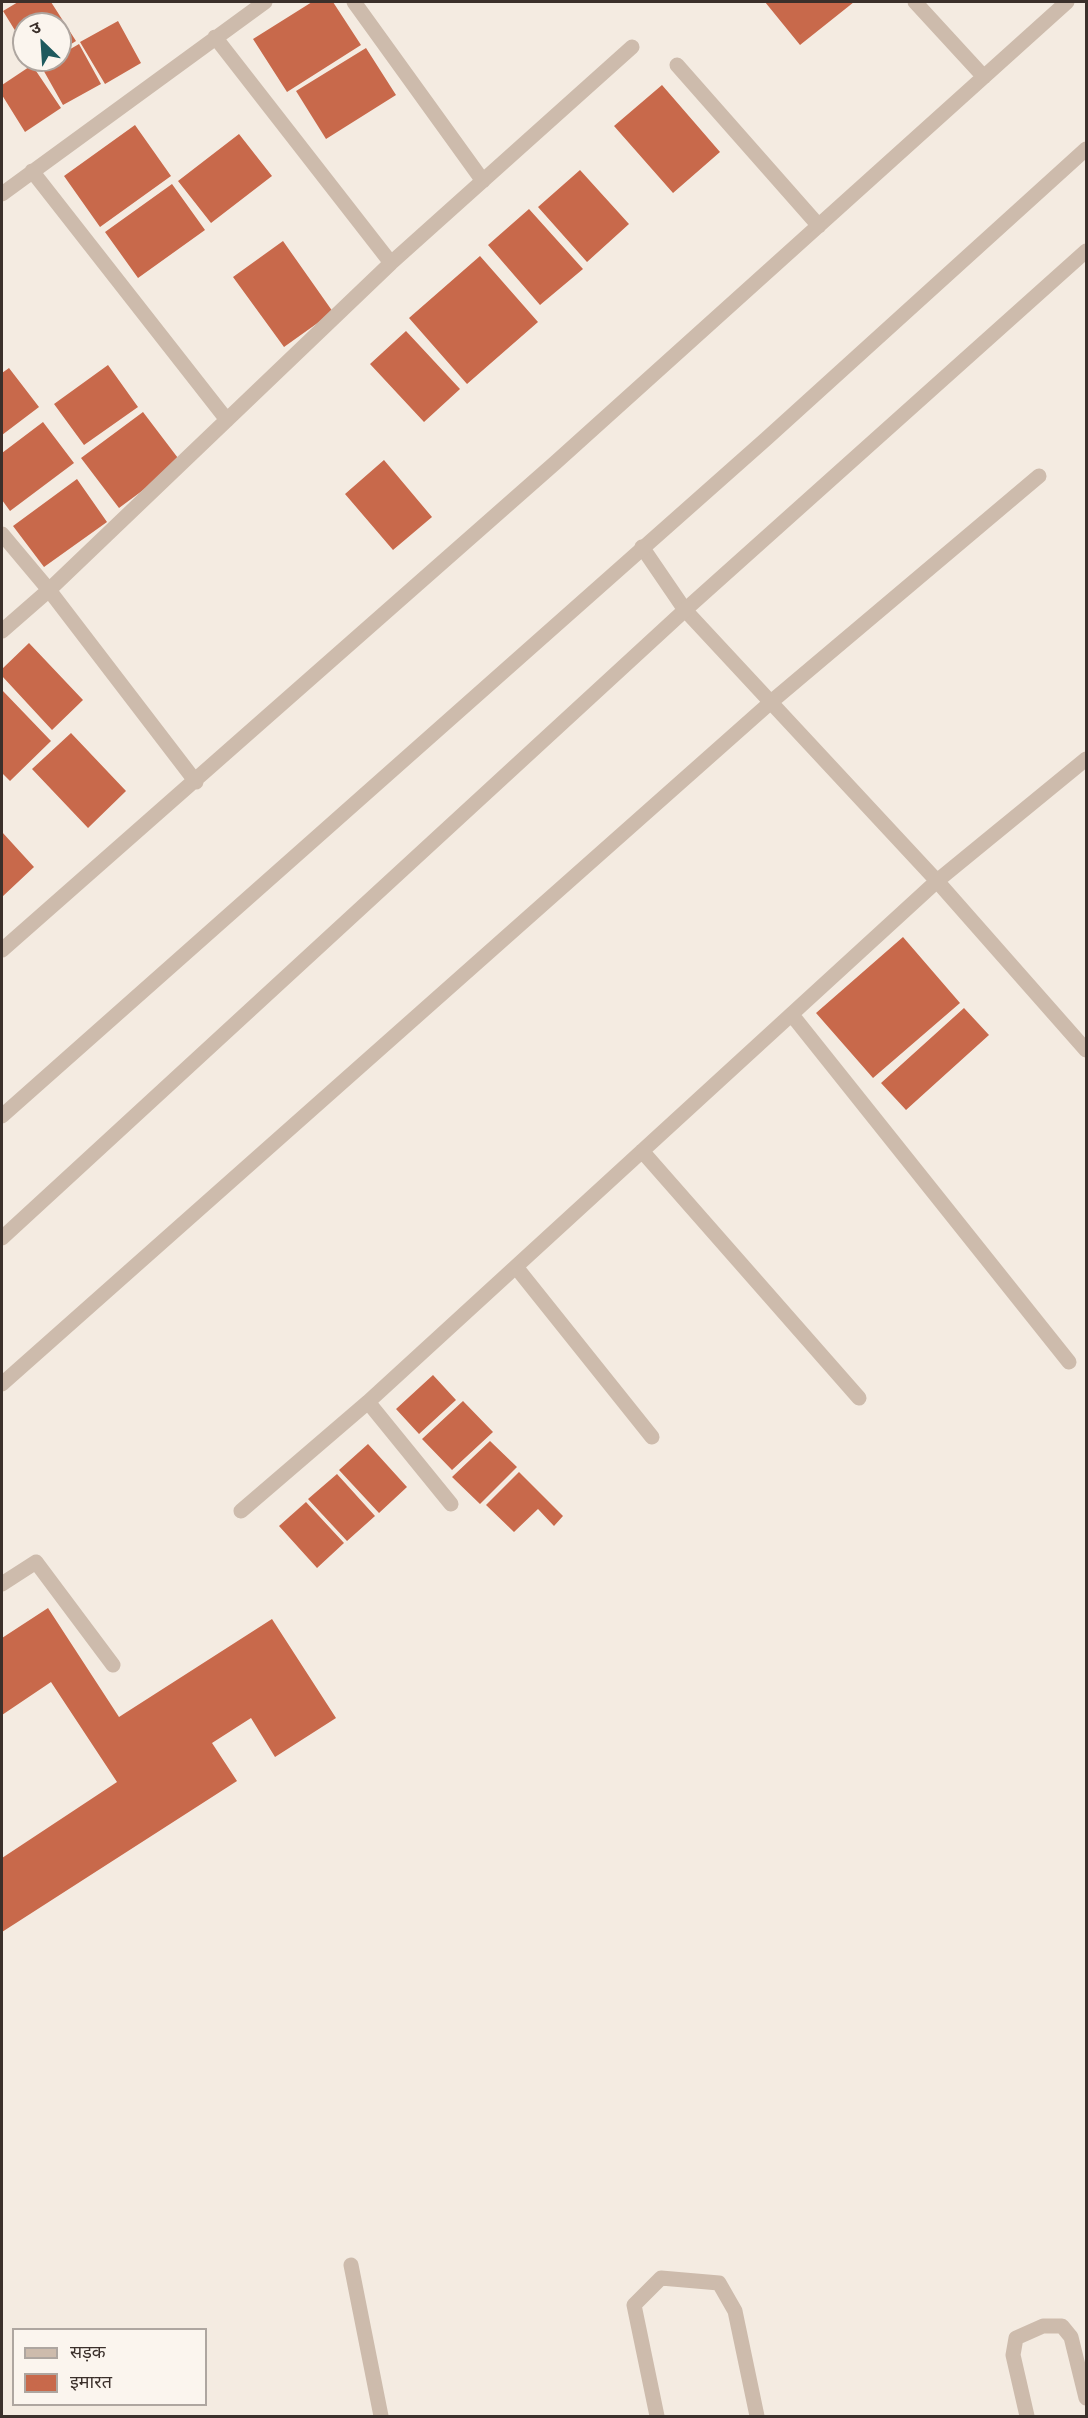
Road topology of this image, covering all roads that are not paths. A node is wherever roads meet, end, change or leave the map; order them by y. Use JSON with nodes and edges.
{"nodes":[{"id":1,"x":265,"y":2,"type":"edge"},
{"id":2,"x":354,"y":2,"type":"edge"},
{"id":3,"x":915,"y":2,"type":"edge"},
{"id":4,"x":1067,"y":2,"type":"edge"},
{"id":5,"x":215,"y":37,"type":"junction"},
{"id":6,"x":632,"y":48,"type":"dead end"},
{"id":7,"x":677,"y":65,"type":"dead end"},
{"id":8,"x":984,"y":76,"type":"junction"},
{"id":9,"x":1086,"y":149,"type":"edge"},
{"id":10,"x":32,"y":171,"type":"junction"},
{"id":11,"x":483,"y":181,"type":"junction"},
{"id":12,"x":2,"y":194,"type":"edge"},
{"id":13,"x":819,"y":226,"type":"junction"},
{"id":14,"x":1086,"y":251,"type":"edge"},
{"id":15,"x":391,"y":263,"type":"junction"},
{"id":16,"x":227,"y":420,"type":"junction"},
{"id":17,"x":1039,"y":476,"type":"dead end"},
{"id":18,"x":2,"y":534,"type":"edge"},
{"id":19,"x":642,"y":547,"type":"junction"},
{"id":20,"x":49,"y":590,"type":"junction"},
{"id":21,"x":685,"y":610,"type":"junction"},
{"id":22,"x":2,"y":631,"type":"edge"},
{"id":23,"x":771,"y":702,"type":"junction"},
{"id":24,"x":1086,"y":759,"type":"edge"},
{"id":25,"x":196,"y":782,"type":"junction"},
{"id":26,"x":937,"y":881,"type":"junction"},
{"id":27,"x":2,"y":950,"type":"edge"},
{"id":28,"x":792,"y":1015,"type":"junction"},
{"id":29,"x":1086,"y":1050,"type":"edge"},
{"id":30,"x":2,"y":1116,"type":"edge"},
{"id":31,"x":642,"y":1151,"type":"junction"},
{"id":32,"x":2,"y":1238,"type":"edge"},
{"id":33,"x":516,"y":1267,"type":"junction"},
{"id":34,"x":1069,"y":1362,"type":"dead end"},
{"id":35,"x":2,"y":1384,"type":"edge"},
{"id":36,"x":859,"y":1398,"type":"dead end"},
{"id":37,"x":368,"y":1402,"type":"junction"},
{"id":38,"x":652,"y":1437,"type":"dead end"},
{"id":39,"x":451,"y":1503,"type":"dead end"},
{"id":40,"x":241,"y":1511,"type":"dead end"},
{"id":41,"x":2,"y":1584,"type":"edge"},
{"id":42,"x":113,"y":1665,"type":"dead end"},
{"id":43,"x":351,"y":2265,"type":"dead end"},
{"id":44,"x":1086,"y":2398,"type":"edge"},
{"id":45,"x":381,"y":2416,"type":"edge"},
{"id":46,"x":657,"y":2416,"type":"edge"},
{"id":47,"x":757,"y":2416,"type":"edge"},
{"id":48,"x":1027,"y":2416,"type":"edge"}],
"edges":[{"from":1,"to":5,"type":"street"},
{"from":2,"to":11,"type":"street"},
{"from":3,"to":8,"type":"street"},
{"from":4,"to":8,"type":"street"},
{"from":5,"to":10,"type":"street"},
{"from":5,"to":15,"type":"street"},
{"from":6,"to":11,"type":"street"},
{"from":7,"to":13,"type":"street"},
{"from":8,"to":13,"type":"street"},
{"from":9,"to":19,"type":"street"},
{"from":10,"to":12,"type":"street"},
{"from":10,"to":16,"type":"street"},
{"from":11,"to":15,"type":"street"},
{"from":13,"to":25,"type":"street"},
{"from":14,"to":21,"type":"street"},
{"from":15,"to":16,"type":"street"},
{"from":16,"to":20,"type":"street"},
{"from":17,"to":23,"type":"street"},
{"from":18,"to":20,"type":"street"},
{"from":19,"to":21,"type":"street"},
{"from":19,"to":30,"type":"street"},
{"from":20,"to":22,"type":"street"},
{"from":20,"to":25,"type":"street"},
{"from":21,"to":23,"type":"street"},
{"from":21,"to":32,"type":"street"},
{"from":23,"to":26,"type":"street"},
{"from":23,"to":35,"type":"street"},
{"from":24,"to":26,"type":"street"},
{"from":25,"to":27,"type":"street"},
{"from":26,"to":28,"type":"street"},
{"from":26,"to":29,"type":"street"},
{"from":28,"to":31,"type":"street"},
{"from":28,"to":34,"type":"street"},
{"from":31,"to":33,"type":"street"},
{"from":31,"to":36,"type":"street"},
{"from":33,"to":37,"type":"street"},
{"from":33,"to":38,"type":"street"},
{"from":37,"to":39,"type":"street"},
{"from":37,"to":40,"type":"street"},
{"from":41,"to":42,"type":"street"},
{"from":43,"to":45,"type":"street"},
{"from":44,"to":48,"type":"street"},
{"from":46,"to":47,"type":"street"}]}
